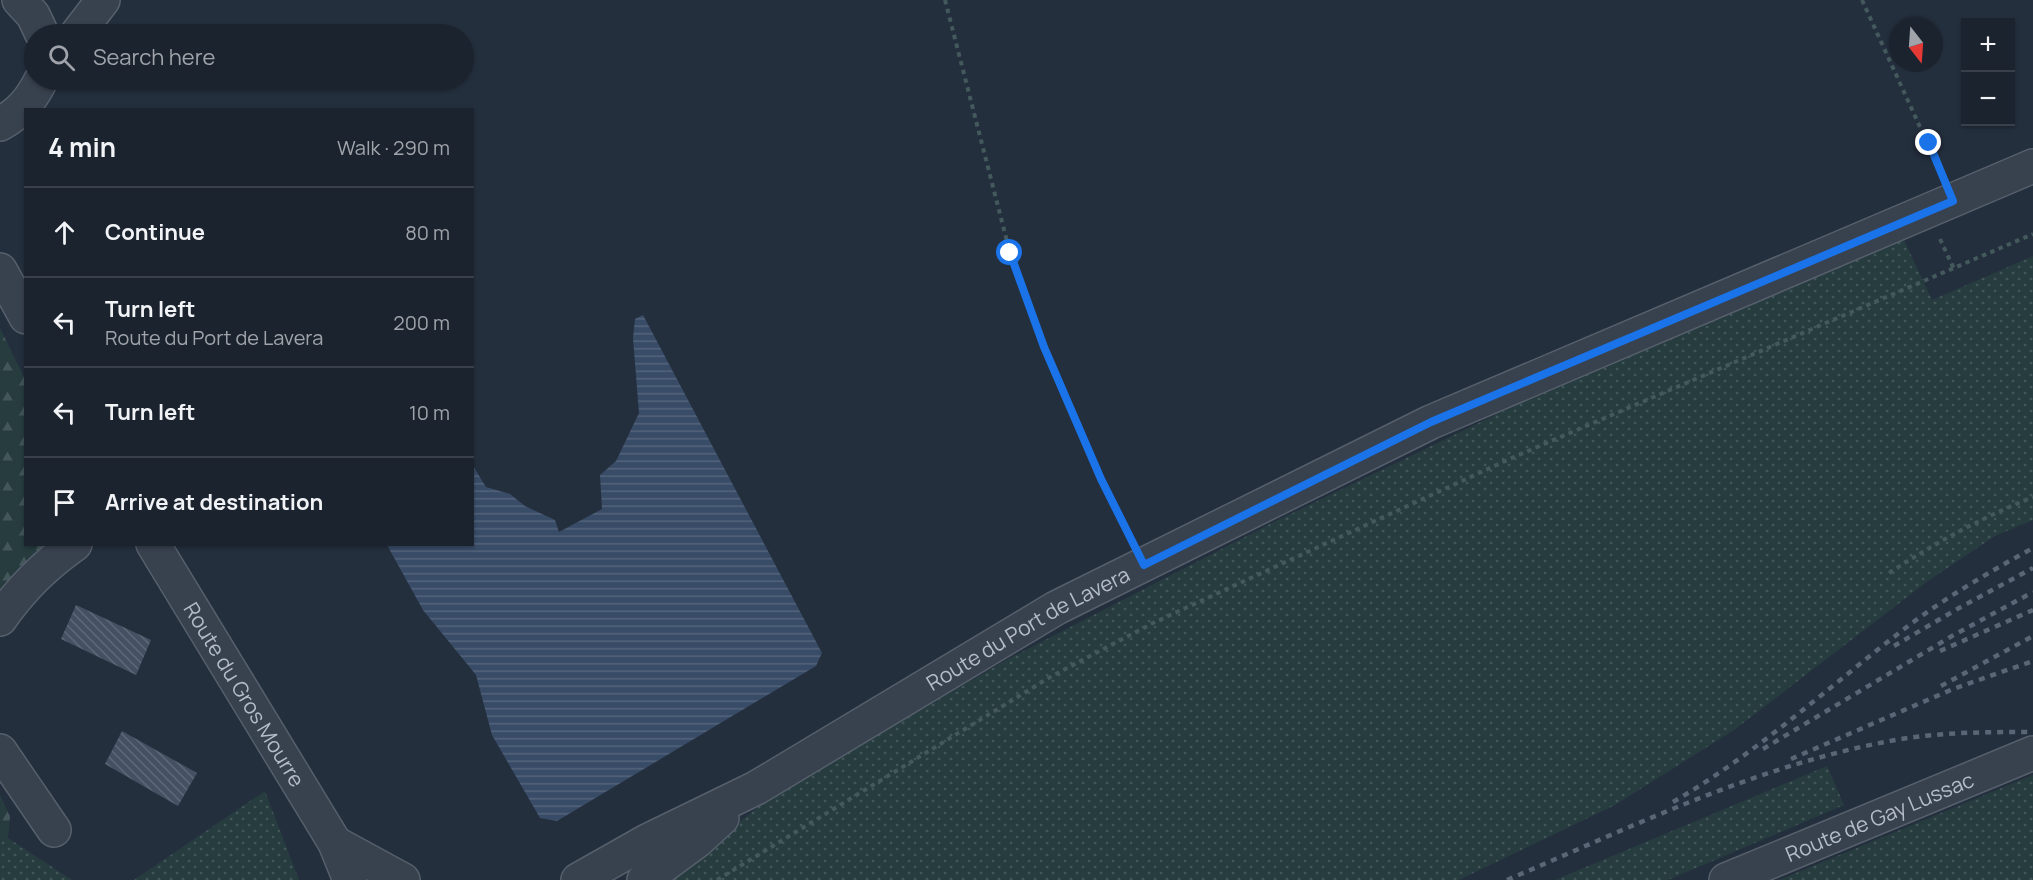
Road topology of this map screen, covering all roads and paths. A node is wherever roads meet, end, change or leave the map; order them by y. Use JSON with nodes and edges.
{"nodes":[{"id":1,"x":19,"y":0,"type":"edge"},
{"id":2,"x":103,"y":0,"type":"edge"},
{"id":3,"x":945,"y":0,"type":"edge"},
{"id":4,"x":1862,"y":0,"type":"edge"},
{"id":5,"x":37,"y":24,"type":"edge"},
{"id":6,"x":85,"y":24,"type":"edge"},
{"id":7,"x":36,"y":90,"type":"edge"},
{"id":8,"x":0,"y":124,"type":"edge"},
{"id":9,"x":2033,"y":166,"type":"edge"},
{"id":10,"x":1953,"y":201,"type":"junction"},
{"id":11,"x":2033,"y":234,"type":"edge"},
{"id":12,"x":0,"y":270,"type":"edge"},
{"id":13,"x":24,"y":313,"type":"edge"},
{"id":14,"x":2033,"y":497,"type":"edge"},
{"id":15,"x":72,"y":546,"type":"edge"},
{"id":16,"x":154,"y":546,"type":"edge"},
{"id":17,"x":1144,"y":565,"type":"junction"},
{"id":18,"x":1889,"y":573,"type":"dead end"},
{"id":19,"x":0,"y":619,"type":"edge"},
{"id":20,"x":0,"y":751,"type":"edge"},
{"id":21,"x":2033,"y":753,"type":"edge"},
{"id":22,"x":756,"y":788,"type":"junction"},
{"id":23,"x":54,"y":830,"type":"dead end"},
{"id":24,"x":335,"y":843,"type":"junction"},
{"id":25,"x":350,"y":880,"type":"edge"},
{"id":26,"x":403,"y":880,"type":"edge"},
{"id":27,"x":578,"y":880,"type":"edge"},
{"id":28,"x":644,"y":880,"type":"edge"},
{"id":29,"x":717,"y":880,"type":"edge"},
{"id":30,"x":1726,"y":880,"type":"edge"}],
"edges":[{"from":1,"to":5,"type":"street"},
{"from":2,"to":6,"type":"street"},
{"from":3,"to":17,"type":"path"},
{"from":4,"to":10,"type":"path"},
{"from":7,"to":8,"type":"street"},
{"from":9,"to":10,"type":"street","name":"Route du Port de Lavera"},
{"from":10,"to":17,"type":"street","name":"Route du Port de Lavera"},
{"from":11,"to":29,"type":"path"},
{"from":12,"to":13,"type":"street"},
{"from":14,"to":18,"type":"path"},
{"from":15,"to":19,"type":"street"},
{"from":16,"to":24,"type":"street","name":"Route du Gros Mourre"},
{"from":17,"to":22,"type":"street","name":"Route du Port de Lavera"},
{"from":20,"to":23,"type":"street"},
{"from":21,"to":30,"type":"street","name":"Route de Gay Lussac"},
{"from":22,"to":27,"type":"street","name":"Route du Port de Lavera"},
{"from":22,"to":28,"type":"street","name":"Route du Port de Lavera"},
{"from":24,"to":25,"type":"street","name":"Route du Gros Mourre"},
{"from":24,"to":26,"type":"street"}]}
